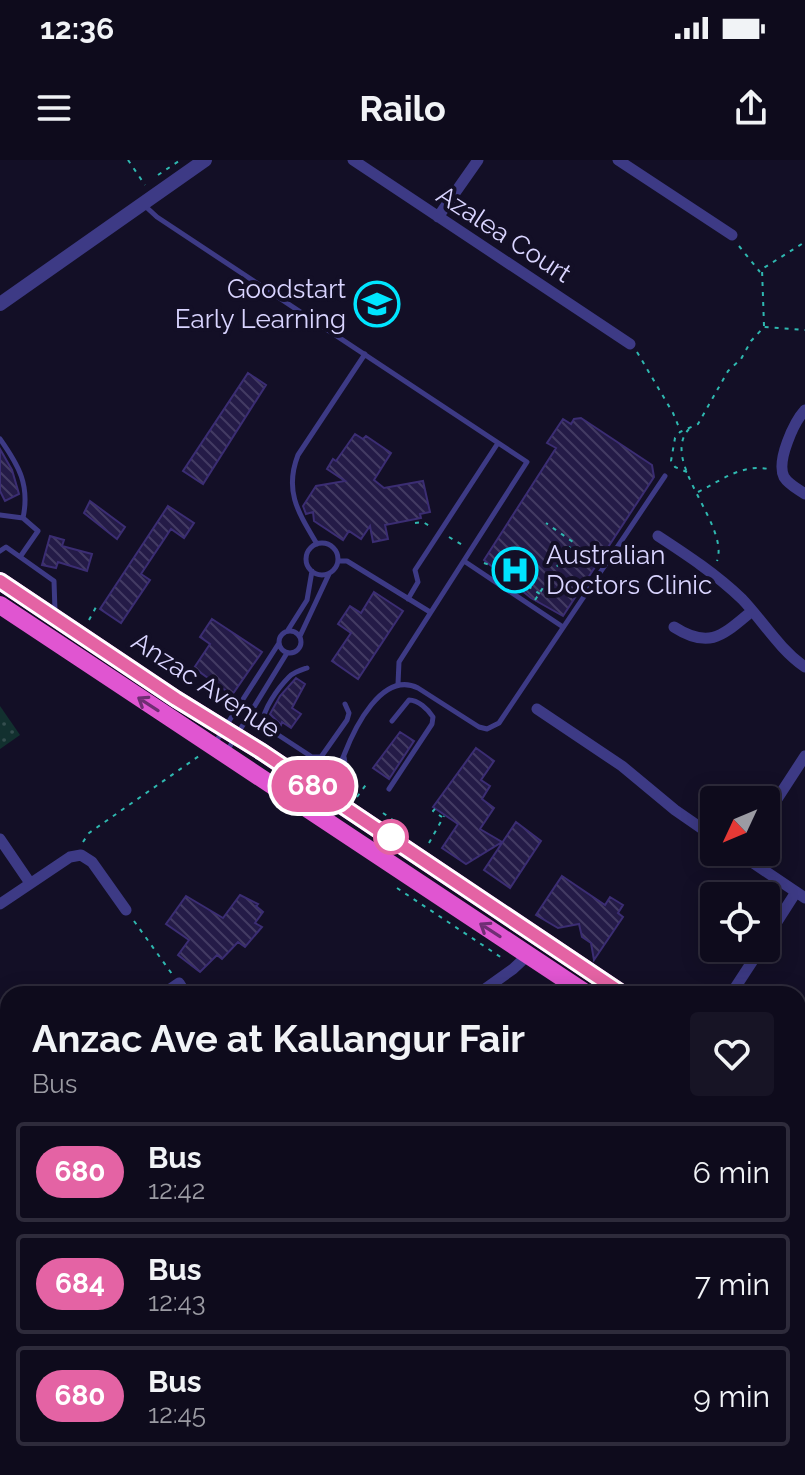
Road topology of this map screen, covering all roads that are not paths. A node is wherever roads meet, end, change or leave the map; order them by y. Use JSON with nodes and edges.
{"nodes":[{"id":1,"x":205,"y":160,"type":"edge"},
{"id":2,"x":353,"y":160,"type":"edge"},
{"id":3,"x":478,"y":160,"type":"edge"},
{"id":4,"x":618,"y":160,"type":"edge"},
{"id":5,"x":143,"y":204,"type":"junction"},
{"id":6,"x":438,"y":217,"type":"junction"},
{"id":7,"x":732,"y":235,"type":"road end"},
{"id":8,"x":0,"y":304,"type":"edge"},
{"id":9,"x":630,"y":344,"type":"road end"},
{"id":10,"x":365,"y":354,"type":"junction"},
{"id":11,"x":805,"y":410,"type":"edge"},
{"id":12,"x":0,"y":439,"type":"edge"},
{"id":13,"x":498,"y":443,"type":"junction"},
{"id":14,"x":665,"y":476,"type":"dead end"},
{"id":15,"x":805,"y":494,"type":"edge"},
{"id":16,"x":0,"y":515,"type":"edge"},
{"id":17,"x":23,"y":518,"type":"junction"},
{"id":18,"x":658,"y":536,"type":"dead end"},
{"id":19,"x":317,"y":544,"type":"junction"},
{"id":20,"x":3,"y":549,"type":"edge"},
{"id":21,"x":20,"y":557,"type":"junction"},
{"id":22,"x":338,"y":561,"type":"junction"},
{"id":23,"x":464,"y":561,"type":"junction"},
{"id":24,"x":312,"y":571,"type":"junction"},
{"id":25,"x":329,"y":574,"type":"junction"},
{"id":26,"x":0,"y":581,"type":"edge"},
{"id":27,"x":408,"y":599,"type":"junction"},
{"id":28,"x":0,"y":605,"type":"edge"},
{"id":29,"x":752,"y":611,"type":"junction"},
{"id":30,"x":430,"y":612,"type":"junction"},
{"id":31,"x":57,"y":620,"type":"junction"},
{"id":32,"x":563,"y":627,"type":"junction"},
{"id":33,"x":674,"y":627,"type":"dead end"},
{"id":34,"x":287,"y":631,"type":"junction"},
{"id":35,"x":300,"y":636,"type":"junction"},
{"id":36,"x":279,"y":643,"type":"junction"},
{"id":37,"x":287,"y":653,"type":"junction"},
{"id":38,"x":805,"y":667,"type":"edge"},
{"id":39,"x":307,"y":668,"type":"dead end"},
{"id":40,"x":398,"y":684,"type":"junction"},
{"id":41,"x":345,"y":704,"type":"dead end"},
{"id":42,"x":537,"y":709,"type":"dead end"},
{"id":43,"x":392,"y":721,"type":"dead end"},
{"id":44,"x":230,"y":732,"type":"junction"},
{"id":45,"x":213,"y":752,"type":"junction"},
{"id":46,"x":344,"y":756,"type":"junction"},
{"id":47,"x":805,"y":756,"type":"edge"},
{"id":48,"x":389,"y":789,"type":"dead end"},
{"id":49,"x":780,"y":794,"type":"edge"},
{"id":50,"x":329,"y":796,"type":"junction"},
{"id":51,"x":317,"y":816,"type":"junction"},
{"id":52,"x":700,"y":827,"type":"edge"},
{"id":53,"x":0,"y":839,"type":"edge"},
{"id":54,"x":759,"y":866,"type":"edge"},
{"id":55,"x":30,"y":883,"type":"junction"},
{"id":56,"x":801,"y":895,"type":"edge"},
{"id":57,"x":0,"y":904,"type":"edge"},
{"id":58,"x":126,"y":910,"type":"road end"},
{"id":59,"x":780,"y":921,"type":"edge"},
{"id":60,"x":528,"y":955,"type":"junction"},
{"id":61,"x":752,"y":962,"type":"edge"},
{"id":62,"x":489,"y":986,"type":"edge"},
{"id":63,"x":575,"y":986,"type":"edge"},
{"id":64,"x":611,"y":986,"type":"edge"},
{"id":65,"x":736,"y":986,"type":"edge"}],
"edges":[{"from":1,"to":5,"type":"street"},
{"from":2,"to":6,"type":"street","name":"Azalea Court"},
{"from":3,"to":6,"type":"street"},
{"from":4,"to":7,"type":"street"},
{"from":5,"to":8,"type":"street"},
{"from":5,"to":10,"type":"lane"},
{"from":6,"to":9,"type":"street","name":"Azalea Court"},
{"from":10,"to":13,"type":"lane"},
{"from":10,"to":19,"type":"lane"},
{"from":11,"to":15,"type":"street"},
{"from":12,"to":17,"type":"lane"},
{"from":13,"to":23,"type":"lane"},
{"from":13,"to":27,"type":"lane"},
{"from":14,"to":32,"type":"lane"},
{"from":16,"to":17,"type":"lane"},
{"from":17,"to":21,"type":"lane"},
{"from":18,"to":29,"type":"street"},
{"from":19,"to":22,"type":"lane"},
{"from":19,"to":24,"type":"lane"},
{"from":20,"to":21,"type":"lane"},
{"from":21,"to":31,"type":"lane"},
{"from":22,"to":25,"type":"lane"},
{"from":22,"to":27,"type":"lane"},
{"from":23,"to":30,"type":"lane"},
{"from":23,"to":32,"type":"lane"},
{"from":24,"to":25,"type":"lane"},
{"from":24,"to":34,"type":"lane"},
{"from":25,"to":35,"type":"lane"},
{"from":26,"to":31,"type":"highway","name":"Anzac Avenue"},
{"from":27,"to":30,"type":"lane"},
{"from":45,"to":28,"type":"highway","name":"Anzac Avenue","one_way":true},
{"from":29,"to":33,"type":"street"},
{"from":29,"to":38,"type":"street"},
{"from":30,"to":40,"type":"lane"},
{"from":31,"to":44,"type":"highway","name":"Anzac Avenue"},
{"from":32,"to":40,"type":"lane"},
{"from":34,"to":35,"type":"lane"},
{"from":34,"to":36,"type":"lane"},
{"from":35,"to":37,"type":"lane"},
{"from":36,"to":37,"type":"lane"},
{"from":36,"to":44,"type":"lane"},
{"from":37,"to":44,"type":"lane"},
{"from":39,"to":41,"type":"lane"},
{"from":40,"to":46,"type":"lane"},
{"from":42,"to":52,"type":"street"},
{"from":43,"to":48,"type":"lane"},
{"from":44,"to":45,"type":"lane"},
{"from":44,"to":45,"type":"lane"},
{"from":44,"to":50,"type":"highway","name":"Anzac Avenue"},
{"from":45,"to":51,"type":"highway","name":"Anzac Avenue"},
{"from":46,"to":50,"type":"lane"},
{"from":46,"to":50,"type":"lane"},
{"from":47,"to":49,"type":"street"},
{"from":50,"to":51,"type":"lane"},
{"from":50,"to":51,"type":"lane"},
{"from":50,"to":64,"type":"highway","name":"Anzac Avenue"},
{"from":60,"to":51,"type":"highway","name":"Anzac Avenue","one_way":true},
{"from":53,"to":55,"type":"street"},
{"from":54,"to":56,"type":"street"},
{"from":55,"to":57,"type":"street"},
{"from":55,"to":58,"type":"street"},
{"from":56,"to":59,"type":"street"},
{"from":60,"to":62,"type":"street"},
{"from":60,"to":63,"type":"highway","name":"Anzac Avenue"},
{"from":61,"to":65,"type":"street"}]}
